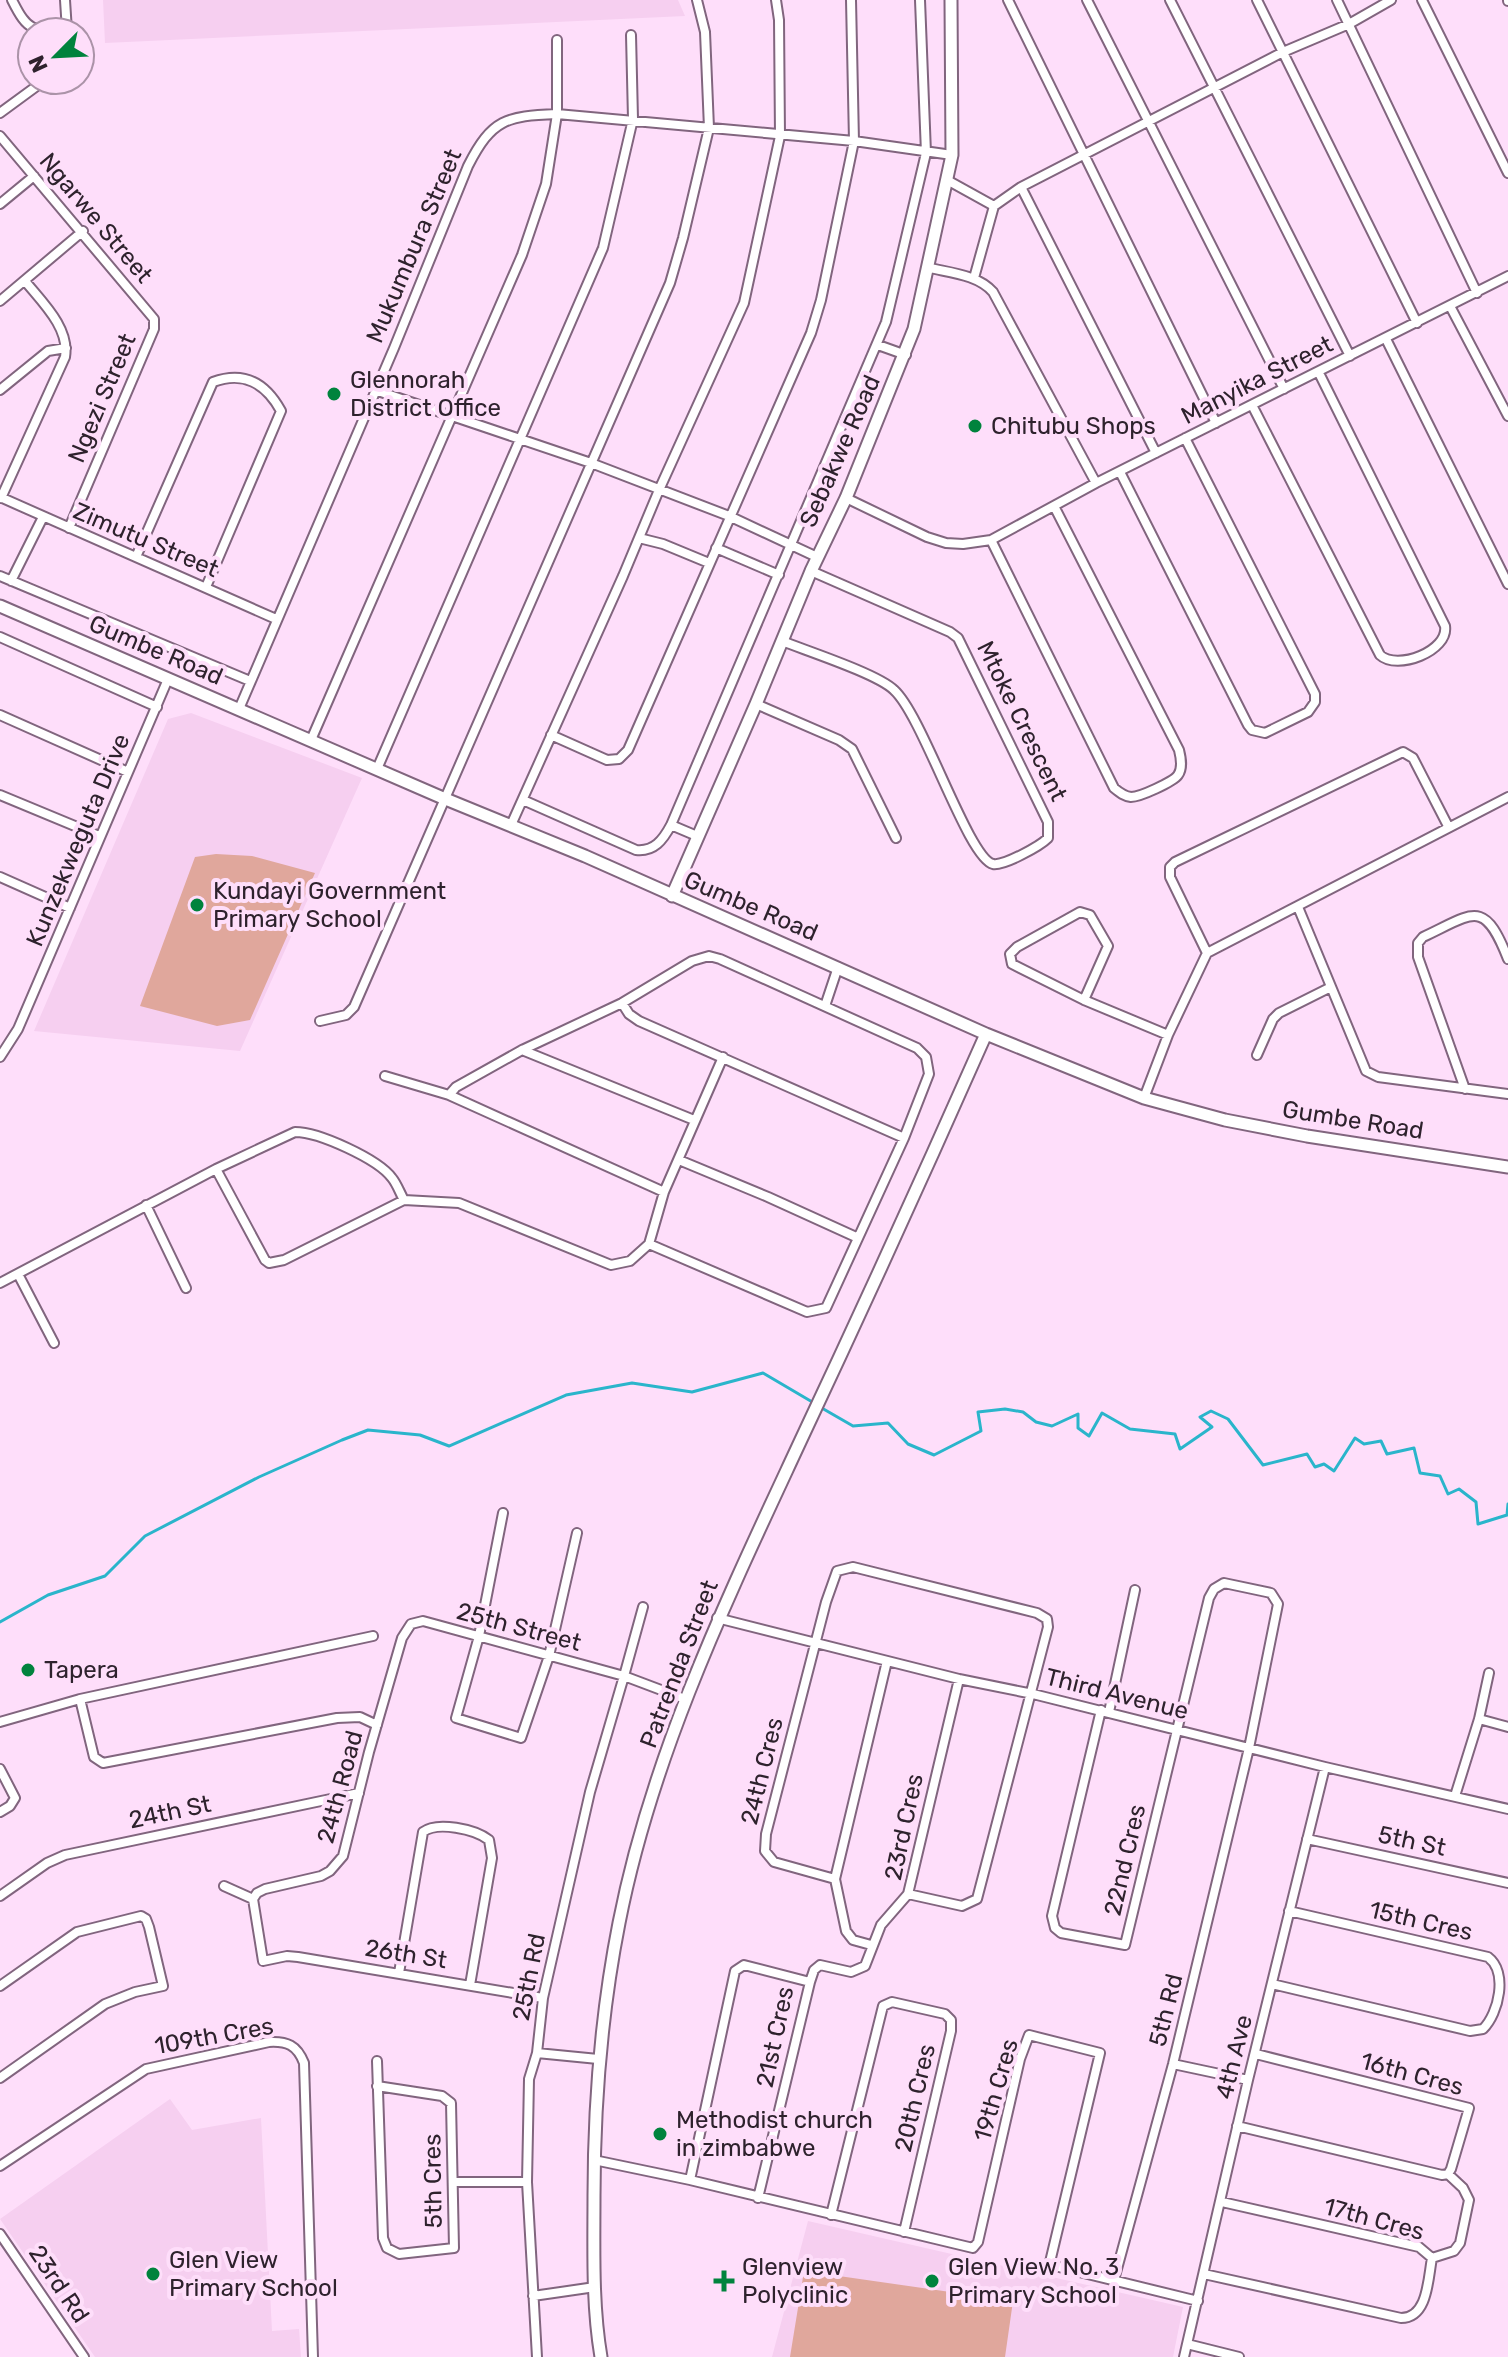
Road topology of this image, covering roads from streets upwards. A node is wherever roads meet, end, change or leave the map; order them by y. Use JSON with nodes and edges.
{"nodes":[{"id":1,"x":697,"y":0,"type":"edge"},
{"id":2,"x":776,"y":0,"type":"edge"},
{"id":3,"x":851,"y":0,"type":"edge"},
{"id":4,"x":920,"y":0,"type":"edge"},
{"id":5,"x":951,"y":0,"type":"edge"},
{"id":6,"x":1008,"y":0,"type":"edge"},
{"id":7,"x":1087,"y":0,"type":"edge"},
{"id":8,"x":1170,"y":0,"type":"edge"},
{"id":9,"x":1257,"y":0,"type":"edge"},
{"id":10,"x":1337,"y":0,"type":"edge"},
{"id":11,"x":1391,"y":0,"type":"edge"},
{"id":12,"x":1422,"y":0,"type":"edge"},
{"id":13,"x":1349,"y":24,"type":"junction"},
{"id":14,"x":631,"y":35,"type":"dead end"},
{"id":15,"x":557,"y":40,"type":"dead end"},
{"id":16,"x":1283,"y":52,"type":"junction"},
{"id":17,"x":1216,"y":88,"type":"junction"},
{"id":18,"x":23,"y":96,"type":"edge"},
{"id":19,"x":0,"y":113,"type":"edge"},
{"id":20,"x":557,"y":114,"type":"junction"},
{"id":21,"x":633,"y":119,"type":"junction"},
{"id":22,"x":1149,"y":123,"type":"junction"},
{"id":23,"x":709,"y":128,"type":"junction"},
{"id":24,"x":0,"y":136,"type":"edge"},
{"id":25,"x":780,"y":136,"type":"junction"},
{"id":26,"x":854,"y":141,"type":"junction"},
{"id":27,"x":926,"y":153,"type":"junction"},
{"id":28,"x":952,"y":155,"type":"junction"},
{"id":29,"x":1083,"y":156,"type":"junction"},
{"id":30,"x":1508,"y":173,"type":"edge"},
{"id":31,"x":34,"y":176,"type":"junction"},
{"id":32,"x":947,"y":180,"type":"junction"},
{"id":33,"x":1021,"y":187,"type":"junction"},
{"id":34,"x":0,"y":204,"type":"edge"},
{"id":35,"x":994,"y":206,"type":"junction"},
{"id":36,"x":83,"y":231,"type":"junction"},
{"id":37,"x":930,"y":268,"type":"junction"},
{"id":38,"x":1508,"y":276,"type":"edge"},
{"id":39,"x":974,"y":278,"type":"junction"},
{"id":40,"x":25,"y":281,"type":"junction"},
{"id":41,"x":1477,"y":293,"type":"junction"},
{"id":42,"x":0,"y":301,"type":"edge"},
{"id":43,"x":1450,"y":306,"type":"junction"},
{"id":44,"x":1417,"y":323,"type":"junction"},
{"id":45,"x":154,"y":329,"type":"joint"},
{"id":46,"x":1386,"y":339,"type":"junction"},
{"id":47,"x":878,"y":345,"type":"junction"},
{"id":48,"x":66,"y":348,"type":"junction"},
{"id":49,"x":906,"y":355,"type":"junction"},
{"id":50,"x":1350,"y":356,"type":"junction"},
{"id":51,"x":1319,"y":373,"type":"junction"},
{"id":52,"x":1284,"y":389,"type":"junction"},
{"id":53,"x":0,"y":390,"type":"edge"},
{"id":54,"x":375,"y":390,"type":"junction"},
{"id":55,"x":1252,"y":405,"type":"junction"},
{"id":56,"x":452,"y":415,"type":"junction"},
{"id":57,"x":1508,"y":416,"type":"edge"},
{"id":58,"x":1216,"y":423,"type":"junction"},
{"id":59,"x":1185,"y":438,"type":"junction"},
{"id":60,"x":521,"y":439,"type":"junction"},
{"id":61,"x":1156,"y":453,"type":"junction"},
{"id":62,"x":591,"y":463,"type":"junction"},
{"id":63,"x":1120,"y":472,"type":"junction"},
{"id":64,"x":1096,"y":483,"type":"junction"},
{"id":65,"x":659,"y":490,"type":"junction"},
{"id":66,"x":1,"y":498,"type":"edge"},
{"id":67,"x":846,"y":498,"type":"junction"},
{"id":68,"x":1054,"y":506,"type":"junction"},
{"id":69,"x":729,"y":516,"type":"junction"},
{"id":70,"x":43,"y":517,"type":"junction"},
{"id":71,"x":69,"y":528,"type":"junction"},
{"id":72,"x":639,"y":538,"type":"junction"},
{"id":73,"x":991,"y":540,"type":"junction"},
{"id":74,"x":791,"y":545,"type":"junction"},
{"id":75,"x":716,"y":548,"type":"junction"},
{"id":76,"x":136,"y":557,"type":"junction"},
{"id":77,"x":817,"y":557,"type":"junction"},
{"id":78,"x":709,"y":563,"type":"junction"},
{"id":79,"x":811,"y":571,"type":"junction"},
{"id":80,"x":779,"y":575,"type":"junction"},
{"id":81,"x":0,"y":576,"type":"edge"},
{"id":82,"x":11,"y":581,"type":"junction"},
{"id":83,"x":1508,"y":584,"type":"edge"},
{"id":84,"x":206,"y":587,"type":"junction"},
{"id":85,"x":0,"y":606,"type":"edge"},
{"id":86,"x":276,"y":619,"type":"junction"},
{"id":87,"x":0,"y":637,"type":"edge"},
{"id":88,"x":782,"y":641,"type":"junction"},
{"id":89,"x":168,"y":679,"type":"junction"},
{"id":90,"x":250,"y":681,"type":"junction"},
{"id":91,"x":756,"y":704,"type":"junction"},
{"id":92,"x":157,"y":707,"type":"junction"},
{"id":93,"x":239,"y":709,"type":"junction"},
{"id":94,"x":0,"y":715,"type":"edge"},
{"id":95,"x":551,"y":735,"type":"junction"},
{"id":96,"x":311,"y":740,"type":"junction"},
{"id":97,"x":377,"y":769,"type":"junction"},
{"id":98,"x":128,"y":772,"type":"junction"},
{"id":99,"x":0,"y":795,"type":"edge"},
{"id":100,"x":1508,"y":797,"type":"edge"},
{"id":101,"x":443,"y":798,"type":"junction"},
{"id":102,"x":523,"y":800,"type":"junction"},
{"id":103,"x":511,"y":825,"type":"junction"},
{"id":104,"x":671,"y":825,"type":"junction"},
{"id":105,"x":1448,"y":826,"type":"junction"},
{"id":106,"x":99,"y":836,"type":"junction"},
{"id":107,"x":697,"y":836,"type":"junction"},
{"id":108,"x":896,"y":838,"type":"dead end"},
{"id":109,"x":0,"y":877,"type":"edge"},
{"id":110,"x":672,"y":896,"type":"junction"},
{"id":111,"x":1298,"y":907,"type":"junction"},
{"id":112,"x":70,"y":908,"type":"junction"},
{"id":113,"x":1207,"y":953,"type":"junction"},
{"id":114,"x":1508,"y":959,"type":"edge"},
{"id":115,"x":838,"y":967,"type":"junction"},
{"id":116,"x":1331,"y":987,"type":"junction"},
{"id":117,"x":1084,"y":1000,"type":"junction"},
{"id":118,"x":622,"y":1003,"type":"junction"},
{"id":119,"x":825,"y":1006,"type":"junction"},
{"id":120,"x":320,"y":1021,"type":"dead end"},
{"id":121,"x":986,"y":1034,"type":"junction"},
{"id":122,"x":1168,"y":1035,"type":"junction"},
{"id":123,"x":522,"y":1050,"type":"junction"},
{"id":124,"x":1257,"y":1055,"type":"dead end"},
{"id":125,"x":0,"y":1057,"type":"edge"},
{"id":126,"x":723,"y":1057,"type":"junction"},
{"id":127,"x":385,"y":1076,"type":"dead end"},
{"id":128,"x":1465,"y":1089,"type":"junction"},
{"id":129,"x":1508,"y":1094,"type":"edge"},
{"id":130,"x":449,"y":1095,"type":"junction"},
{"id":131,"x":1144,"y":1098,"type":"junction"},
{"id":132,"x":694,"y":1120,"type":"junction"},
{"id":133,"x":904,"y":1138,"type":"junction"},
{"id":134,"x":679,"y":1160,"type":"junction"},
{"id":135,"x":1508,"y":1167,"type":"edge"},
{"id":136,"x":216,"y":1169,"type":"junction"},
{"id":137,"x":664,"y":1192,"type":"junction"},
{"id":138,"x":404,"y":1200,"type":"junction"},
{"id":139,"x":146,"y":1205,"type":"junction"},
{"id":140,"x":856,"y":1237,"type":"junction"},
{"id":141,"x":649,"y":1244,"type":"junction"},
{"id":142,"x":18,"y":1274,"type":"junction"},
{"id":143,"x":0,"y":1283,"type":"edge"},
{"id":144,"x":186,"y":1288,"type":"dead end"},
{"id":145,"x":54,"y":1343,"type":"dead end"},
{"id":146,"x":503,"y":1513,"type":"dead end"},
{"id":147,"x":577,"y":1533,"type":"dead end"},
{"id":148,"x":1135,"y":1590,"type":"dead end"},
{"id":149,"x":643,"y":1607,"type":"dead end"},
{"id":150,"x":717,"y":1618,"type":"junction"},
{"id":151,"x":406,"y":1628,"type":"joint"},
{"id":152,"x":373,"y":1636,"type":"dead end"},
{"id":153,"x":479,"y":1636,"type":"junction"},
{"id":154,"x":816,"y":1642,"type":"junction"},
{"id":155,"x":549,"y":1656,"type":"junction"},
{"id":156,"x":887,"y":1661,"type":"junction"},
{"id":157,"x":1489,"y":1673,"type":"dead end"},
{"id":158,"x":624,"y":1676,"type":"junction"},
{"id":159,"x":959,"y":1679,"type":"junction"},
{"id":160,"x":1033,"y":1694,"type":"junction"},
{"id":161,"x":80,"y":1699,"type":"junction"},
{"id":162,"x":685,"y":1699,"type":"junction"},
{"id":163,"x":1105,"y":1711,"type":"junction"},
{"id":164,"x":1479,"y":1719,"type":"junction"},
{"id":165,"x":0,"y":1722,"type":"edge"},
{"id":166,"x":377,"y":1725,"type":"junction"},
{"id":167,"x":1508,"y":1727,"type":"edge"},
{"id":168,"x":1176,"y":1729,"type":"junction"},
{"id":169,"x":1249,"y":1748,"type":"junction"},
{"id":170,"x":1325,"y":1767,"type":"junction"},
{"id":171,"x":0,"y":1769,"type":"edge"},
{"id":172,"x":359,"y":1793,"type":"junction"},
{"id":173,"x":1455,"y":1796,"type":"junction"},
{"id":174,"x":1508,"y":1809,"type":"edge"},
{"id":175,"x":0,"y":1812,"type":"edge"},
{"id":176,"x":1307,"y":1839,"type":"junction"},
{"id":177,"x":835,"y":1879,"type":"junction"},
{"id":178,"x":1508,"y":1883,"type":"edge"},
{"id":179,"x":224,"y":1886,"type":"dead end"},
{"id":180,"x":908,"y":1894,"type":"junction"},
{"id":181,"x":0,"y":1896,"type":"edge"},
{"id":182,"x":253,"y":1899,"type":"junction"},
{"id":183,"x":1289,"y":1911,"type":"junction"},
{"id":184,"x":871,"y":1945,"type":"junction"},
{"id":185,"x":399,"y":1973,"type":"junction"},
{"id":186,"x":810,"y":1982,"type":"junction"},
{"id":187,"x":1272,"y":1984,"type":"junction"},
{"id":188,"x":470,"y":1985,"type":"junction"},
{"id":189,"x":0,"y":1986,"type":"edge"},
{"id":190,"x":543,"y":1998,"type":"junction"},
{"id":191,"x":537,"y":2053,"type":"junction"},
{"id":192,"x":1256,"y":2054,"type":"junction"},
{"id":193,"x":598,"y":2059,"type":"junction"},
{"id":194,"x":377,"y":2061,"type":"dead end"},
{"id":195,"x":1173,"y":2064,"type":"junction"},
{"id":196,"x":0,"y":2078,"type":"edge"},
{"id":197,"x":1248,"y":2080,"type":"junction"},
{"id":198,"x":377,"y":2086,"type":"junction"},
{"id":199,"x":1237,"y":2126,"type":"junction"},
{"id":200,"x":594,"y":2160,"type":"junction"},
{"id":201,"x":0,"y":2166,"type":"edge"},
{"id":202,"x":1448,"y":2174,"type":"junction"},
{"id":203,"x":690,"y":2180,"type":"junction"},
{"id":204,"x":454,"y":2182,"type":"junction"},
{"id":205,"x":527,"y":2182,"type":"junction"},
{"id":206,"x":758,"y":2198,"type":"junction"},
{"id":207,"x":1222,"y":2202,"type":"junction"},
{"id":208,"x":831,"y":2215,"type":"junction"},
{"id":209,"x":904,"y":2232,"type":"junction"},
{"id":210,"x":0,"y":2234,"type":"edge"},
{"id":211,"x":1432,"y":2258,"type":"junction"},
{"id":212,"x":1204,"y":2274,"type":"junction"},
{"id":213,"x":1114,"y":2280,"type":"junction"},
{"id":214,"x":595,"y":2287,"type":"junction"},
{"id":215,"x":533,"y":2296,"type":"junction"},
{"id":216,"x":1198,"y":2301,"type":"junction"},
{"id":217,"x":1187,"y":2344,"type":"junction"},
{"id":218,"x":84,"y":2357,"type":"edge"},
{"id":219,"x":313,"y":2357,"type":"edge"},
{"id":220,"x":537,"y":2357,"type":"edge"},
{"id":221,"x":601,"y":2357,"type":"edge"},
{"id":222,"x":1184,"y":2357,"type":"edge"},
{"id":223,"x":1239,"y":2357,"type":"edge"}],
"edges":[{"from":1,"to":23,"type":"street"},
{"from":2,"to":25,"type":"street"},
{"from":3,"to":26,"type":"street"},
{"from":4,"to":27,"type":"street"},
{"from":5,"to":28,"type":"street","name":"Sebakwe Road"},
{"from":6,"to":29,"type":"street"},
{"from":7,"to":22,"type":"street"},
{"from":8,"to":17,"type":"street"},
{"from":9,"to":16,"type":"street"},
{"from":10,"to":13,"type":"street"},
{"from":11,"to":13,"type":"street"},
{"from":12,"to":30,"type":"street"},
{"from":13,"to":16,"type":"street"},
{"from":13,"to":41,"type":"street"},
{"from":14,"to":21,"type":"street"},
{"from":15,"to":20,"type":"street"},
{"from":16,"to":17,"type":"street"},
{"from":16,"to":44,"type":"street"},
{"from":17,"to":22,"type":"street"},
{"from":17,"to":50,"type":"street"},
{"from":18,"to":19,"type":"street"},
{"from":20,"to":21,"type":"street","name":"Mukumbura Street"},
{"from":20,"to":54,"type":"street","name":"Mukumbura Street"},
{"from":20,"to":56,"type":"street"},
{"from":21,"to":23,"type":"street","name":"Mukumbura Street"},
{"from":21,"to":60,"type":"street"},
{"from":22,"to":29,"type":"street"},
{"from":22,"to":52,"type":"street"},
{"from":23,"to":25,"type":"street","name":"Mukumbura Street"},
{"from":23,"to":62,"type":"street"},
{"from":24,"to":31,"type":"street","name":"Ngarwe Street"},
{"from":25,"to":26,"type":"street","name":"Mukumbura Street"},
{"from":25,"to":65,"type":"street"},
{"from":26,"to":27,"type":"street","name":"Mukumbura Street"},
{"from":26,"to":69,"type":"street"},
{"from":27,"to":28,"type":"street","name":"Mukumbura Street"},
{"from":27,"to":47,"type":"street"},
{"from":28,"to":32,"type":"street","name":"Sebakwe Road"},
{"from":29,"to":33,"type":"street"},
{"from":29,"to":58,"type":"street"},
{"from":31,"to":34,"type":"street"},
{"from":31,"to":36,"type":"street","name":"Ngarwe Street"},
{"from":32,"to":35,"type":"street"},
{"from":32,"to":37,"type":"street","name":"Sebakwe Road"},
{"from":33,"to":35,"type":"street"},
{"from":33,"to":61,"type":"street"},
{"from":35,"to":39,"type":"street"},
{"from":36,"to":40,"type":"street"},
{"from":36,"to":45,"type":"street","name":"Ngarwe Street"},
{"from":37,"to":39,"type":"street"},
{"from":37,"to":49,"type":"street","name":"Sebakwe Road"},
{"from":38,"to":41,"type":"street","name":"Manyika Street"},
{"from":39,"to":64,"type":"street"},
{"from":40,"to":42,"type":"street"},
{"from":40,"to":48,"type":"street"},
{"from":41,"to":43,"type":"street","name":"Manyika Street"},
{"from":43,"to":44,"type":"street","name":"Manyika Street"},
{"from":43,"to":57,"type":"street"},
{"from":44,"to":46,"type":"street","name":"Manyika Street"},
{"from":45,"to":71,"type":"street","name":"Ngezi Street"},
{"from":46,"to":50,"type":"street","name":"Manyika Street"},
{"from":46,"to":83,"type":"street"},
{"from":47,"to":49,"type":"street"},
{"from":47,"to":74,"type":"street"},
{"from":48,"to":53,"type":"street"},
{"from":48,"to":66,"type":"street"},
{"from":49,"to":67,"type":"street","name":"Sebakwe Road"},
{"from":50,"to":51,"type":"street","name":"Manyika Street"},
{"from":51,"to":52,"type":"street","name":"Manyika Street"},
{"from":51,"to":55,"type":"street"},
{"from":52,"to":55,"type":"street","name":"Manyika Street"},
{"from":54,"to":56,"type":"street"},
{"from":54,"to":86,"type":"street","name":"Mukumbura Street"},
{"from":55,"to":58,"type":"street","name":"Manyika Street"},
{"from":56,"to":60,"type":"street"},
{"from":56,"to":96,"type":"street"},
{"from":58,"to":59,"type":"street","name":"Manyika Street"},
{"from":59,"to":61,"type":"street","name":"Manyika Street"},
{"from":59,"to":63,"type":"street"},
{"from":60,"to":62,"type":"street"},
{"from":60,"to":97,"type":"street"},
{"from":61,"to":63,"type":"street","name":"Manyika Street"},
{"from":62,"to":65,"type":"street"},
{"from":62,"to":101,"type":"street"},
{"from":63,"to":64,"type":"street","name":"Manyika Street"},
{"from":64,"to":68,"type":"street","name":"Manyika Street"},
{"from":65,"to":69,"type":"street"},
{"from":65,"to":72,"type":"street"},
{"from":66,"to":70,"type":"street","name":"Zimutu Street"},
{"from":67,"to":73,"type":"street","name":"Manyika Street"},
{"from":67,"to":77,"type":"street","name":"Sebakwe Road"},
{"from":68,"to":73,"type":"street","name":"Manyika Street"},
{"from":68,"to":73,"type":"street"},
{"from":69,"to":74,"type":"street"},
{"from":69,"to":75,"type":"street"},
{"from":70,"to":71,"type":"street","name":"Zimutu Street"},
{"from":70,"to":82,"type":"street"},
{"from":71,"to":76,"type":"street","name":"Zimutu Street"},
{"from":72,"to":78,"type":"street"},
{"from":72,"to":95,"type":"street"},
{"from":74,"to":77,"type":"street"},
{"from":74,"to":80,"type":"street"},
{"from":75,"to":78,"type":"street"},
{"from":75,"to":80,"type":"street"},
{"from":76,"to":84,"type":"street","name":"Zimutu Street"},
{"from":76,"to":84,"type":"street"},
{"from":77,"to":79,"type":"street","name":"Sebakwe Road"},
{"from":78,"to":95,"type":"street"},
{"from":79,"to":88,"type":"street","name":"Sebakwe Road"},
{"from":79,"to":88,"type":"street","name":"Mtoke Crescent"},
{"from":80,"to":104,"type":"street"},
{"from":81,"to":82,"type":"street"},
{"from":82,"to":90,"type":"street"},
{"from":84,"to":86,"type":"street","name":"Zimutu Street"},
{"from":85,"to":89,"type":"street","name":"Gumbe Road"},
{"from":86,"to":90,"type":"street","name":"Mukumbura Street"},
{"from":87,"to":92,"type":"street"},
{"from":88,"to":91,"type":"street","name":"Sebakwe Road"},
{"from":89,"to":92,"type":"street","name":"Kunzekweguta Drive"},
{"from":89,"to":93,"type":"street","name":"Gumbe Road"},
{"from":90,"to":93,"type":"street","name":"Mukumbura Street"},
{"from":91,"to":107,"type":"street","name":"Sebakwe Road"},
{"from":91,"to":108,"type":"street"},
{"from":92,"to":98,"type":"street","name":"Kunzekweguta Drive"},
{"from":93,"to":96,"type":"street","name":"Gumbe Road"},
{"from":94,"to":98,"type":"street"},
{"from":95,"to":102,"type":"street"},
{"from":96,"to":97,"type":"street","name":"Gumbe Road"},
{"from":97,"to":101,"type":"street","name":"Gumbe Road"},
{"from":98,"to":106,"type":"street","name":"Kunzekweguta Drive"},
{"from":99,"to":106,"type":"street"},
{"from":100,"to":105,"type":"street"},
{"from":101,"to":103,"type":"street","name":"Gumbe Road"},
{"from":101,"to":120,"type":"street"},
{"from":102,"to":103,"type":"street"},
{"from":102,"to":104,"type":"street"},
{"from":103,"to":110,"type":"street","name":"Gumbe Road"},
{"from":104,"to":107,"type":"street"},
{"from":105,"to":111,"type":"street"},
{"from":105,"to":113,"type":"street"},
{"from":106,"to":112,"type":"street","name":"Kunzekweguta Drive"},
{"from":107,"to":110,"type":"street","name":"Sebakwe Road"},
{"from":109,"to":112,"type":"street"},
{"from":110,"to":115,"type":"street","name":"Gumbe Road"},
{"from":111,"to":113,"type":"street"},
{"from":111,"to":116,"type":"street"},
{"from":112,"to":125,"type":"street","name":"Kunzekweguta Drive"},
{"from":113,"to":122,"type":"street"},
{"from":114,"to":128,"type":"street"},
{"from":115,"to":119,"type":"street"},
{"from":115,"to":121,"type":"street","name":"Gumbe Road"},
{"from":116,"to":124,"type":"street"},
{"from":116,"to":128,"type":"street"},
{"from":117,"to":117,"type":"street"},
{"from":117,"to":122,"type":"street"},
{"from":118,"to":119,"type":"street"},
{"from":118,"to":123,"type":"street"},
{"from":118,"to":126,"type":"street"},
{"from":119,"to":133,"type":"street"},
{"from":121,"to":131,"type":"street","name":"Gumbe Road"},
{"from":121,"to":150,"type":"street","name":"Patrenda Street"},
{"from":122,"to":131,"type":"street"},
{"from":123,"to":130,"type":"street"},
{"from":123,"to":132,"type":"street"},
{"from":126,"to":132,"type":"street"},
{"from":126,"to":133,"type":"street"},
{"from":127,"to":130,"type":"street"},
{"from":128,"to":129,"type":"street"},
{"from":130,"to":137,"type":"street"},
{"from":131,"to":135,"type":"street","name":"Gumbe Road"},
{"from":132,"to":134,"type":"street"},
{"from":133,"to":140,"type":"street"},
{"from":134,"to":137,"type":"street"},
{"from":134,"to":140,"type":"street"},
{"from":136,"to":138,"type":"street"},
{"from":136,"to":138,"type":"street"},
{"from":136,"to":139,"type":"street"},
{"from":137,"to":141,"type":"street"},
{"from":138,"to":141,"type":"street"},
{"from":139,"to":142,"type":"street"},
{"from":139,"to":144,"type":"street"},
{"from":140,"to":141,"type":"street"},
{"from":142,"to":143,"type":"street"},
{"from":142,"to":145,"type":"street"},
{"from":146,"to":153,"type":"street"},
{"from":147,"to":155,"type":"street"},
{"from":148,"to":163,"type":"street"},
{"from":149,"to":158,"type":"street","name":"25th Rd"},
{"from":150,"to":154,"type":"street","name":"Third Avenue"},
{"from":150,"to":162,"type":"street","name":"Patrenda Street"},
{"from":151,"to":153,"type":"street","name":"25th Street"},
{"from":151,"to":166,"type":"street","name":"24th Road"},
{"from":152,"to":161,"type":"street"},
{"from":153,"to":155,"type":"street","name":"25th Street"},
{"from":153,"to":155,"type":"street"},
{"from":154,"to":156,"type":"street","name":"Third Avenue"},
{"from":154,"to":160,"type":"street","name":"24th Cres"},
{"from":154,"to":177,"type":"street","name":"24th Cres"},
{"from":155,"to":158,"type":"street","name":"25th Street"},
{"from":156,"to":159,"type":"street","name":"Third Avenue"},
{"from":156,"to":177,"type":"street"},
{"from":157,"to":164,"type":"street"},
{"from":158,"to":162,"type":"street"},
{"from":158,"to":190,"type":"street","name":"25th Rd"},
{"from":159,"to":160,"type":"street","name":"Third Avenue"},
{"from":159,"to":180,"type":"street","name":"23rd Cres"},
{"from":160,"to":163,"type":"street","name":"Third Avenue"},
{"from":160,"to":180,"type":"street","name":"23rd Cres"},
{"from":161,"to":165,"type":"street"},
{"from":161,"to":166,"type":"street"},
{"from":162,"to":193,"type":"street","name":"Patrenda Street"},
{"from":163,"to":168,"type":"street","name":"Third Avenue"},
{"from":163,"to":168,"type":"street","name":"22nd Cres"},
{"from":164,"to":167,"type":"street"},
{"from":164,"to":173,"type":"street"},
{"from":166,"to":172,"type":"street","name":"24th Road"},
{"from":168,"to":169,"type":"street","name":"Third Avenue"},
{"from":168,"to":169,"type":"street","name":"5th Rd"},
{"from":169,"to":170,"type":"street","name":"Third Avenue"},
{"from":169,"to":195,"type":"street","name":"5th Rd"},
{"from":170,"to":173,"type":"street","name":"Third Avenue"},
{"from":170,"to":176,"type":"street","name":"4th Ave"},
{"from":171,"to":175,"type":"street"},
{"from":172,"to":181,"type":"street","name":"24th St"},
{"from":172,"to":182,"type":"street","name":"24th Road"},
{"from":173,"to":174,"type":"street","name":"Third Avenue"},
{"from":176,"to":178,"type":"street","name":"5th St"},
{"from":176,"to":183,"type":"street","name":"4th Ave"},
{"from":177,"to":184,"type":"street"},
{"from":179,"to":182,"type":"street"},
{"from":180,"to":184,"type":"street"},
{"from":182,"to":185,"type":"street","name":"26th St"},
{"from":183,"to":187,"type":"street","name":"4th Ave"},
{"from":183,"to":187,"type":"street","name":"15th Cres"},
{"from":184,"to":186,"type":"street"},
{"from":185,"to":188,"type":"street","name":"26th St"},
{"from":185,"to":188,"type":"street"},
{"from":186,"to":203,"type":"street","name":"21st Cres"},
{"from":186,"to":206,"type":"street","name":"21st Cres"},
{"from":187,"to":192,"type":"street","name":"4th Ave"},
{"from":188,"to":190,"type":"street","name":"26th St"},
{"from":189,"to":196,"type":"street"},
{"from":190,"to":191,"type":"street","name":"25th Rd"},
{"from":191,"to":193,"type":"street"},
{"from":191,"to":205,"type":"street","name":"25th Rd"},
{"from":192,"to":197,"type":"street","name":"4th Ave"},
{"from":192,"to":202,"type":"street","name":"16th Cres"},
{"from":193,"to":200,"type":"street","name":"Patrenda Street"},
{"from":194,"to":198,"type":"street"},
{"from":195,"to":197,"type":"street"},
{"from":195,"to":213,"type":"street","name":"5th Rd"},
{"from":197,"to":199,"type":"street","name":"4th Ave"},
{"from":198,"to":204,"type":"street","name":"5th Cres"},
{"from":198,"to":204,"type":"street","name":"5th Cres"},
{"from":199,"to":202,"type":"street"},
{"from":199,"to":207,"type":"street","name":"4th Ave"},
{"from":200,"to":203,"type":"street"},
{"from":200,"to":214,"type":"street","name":"Patrenda Street"},
{"from":201,"to":219,"type":"street","name":"109th Cres"},
{"from":202,"to":211,"type":"street"},
{"from":203,"to":206,"type":"street"},
{"from":204,"to":205,"type":"street"},
{"from":205,"to":215,"type":"street","name":"25th Rd"},
{"from":206,"to":208,"type":"street"},
{"from":207,"to":211,"type":"street","name":"17th Cres"},
{"from":207,"to":212,"type":"street","name":"4th Ave"},
{"from":208,"to":209,"type":"street"},
{"from":208,"to":209,"type":"street","name":"20th Cres"},
{"from":209,"to":213,"type":"street","name":"19th Cres"},
{"from":210,"to":218,"type":"street","name":"23rd Rd"},
{"from":211,"to":212,"type":"street","name":"17th Cres"},
{"from":212,"to":216,"type":"street","name":"4th Ave"},
{"from":213,"to":216,"type":"street"},
{"from":214,"to":215,"type":"street"},
{"from":214,"to":221,"type":"street","name":"Patrenda Street"},
{"from":215,"to":220,"type":"street","name":"25th Rd"},
{"from":216,"to":217,"type":"street","name":"4th Ave"},
{"from":217,"to":222,"type":"street","name":"4th Ave"},
{"from":217,"to":223,"type":"street"}]}
